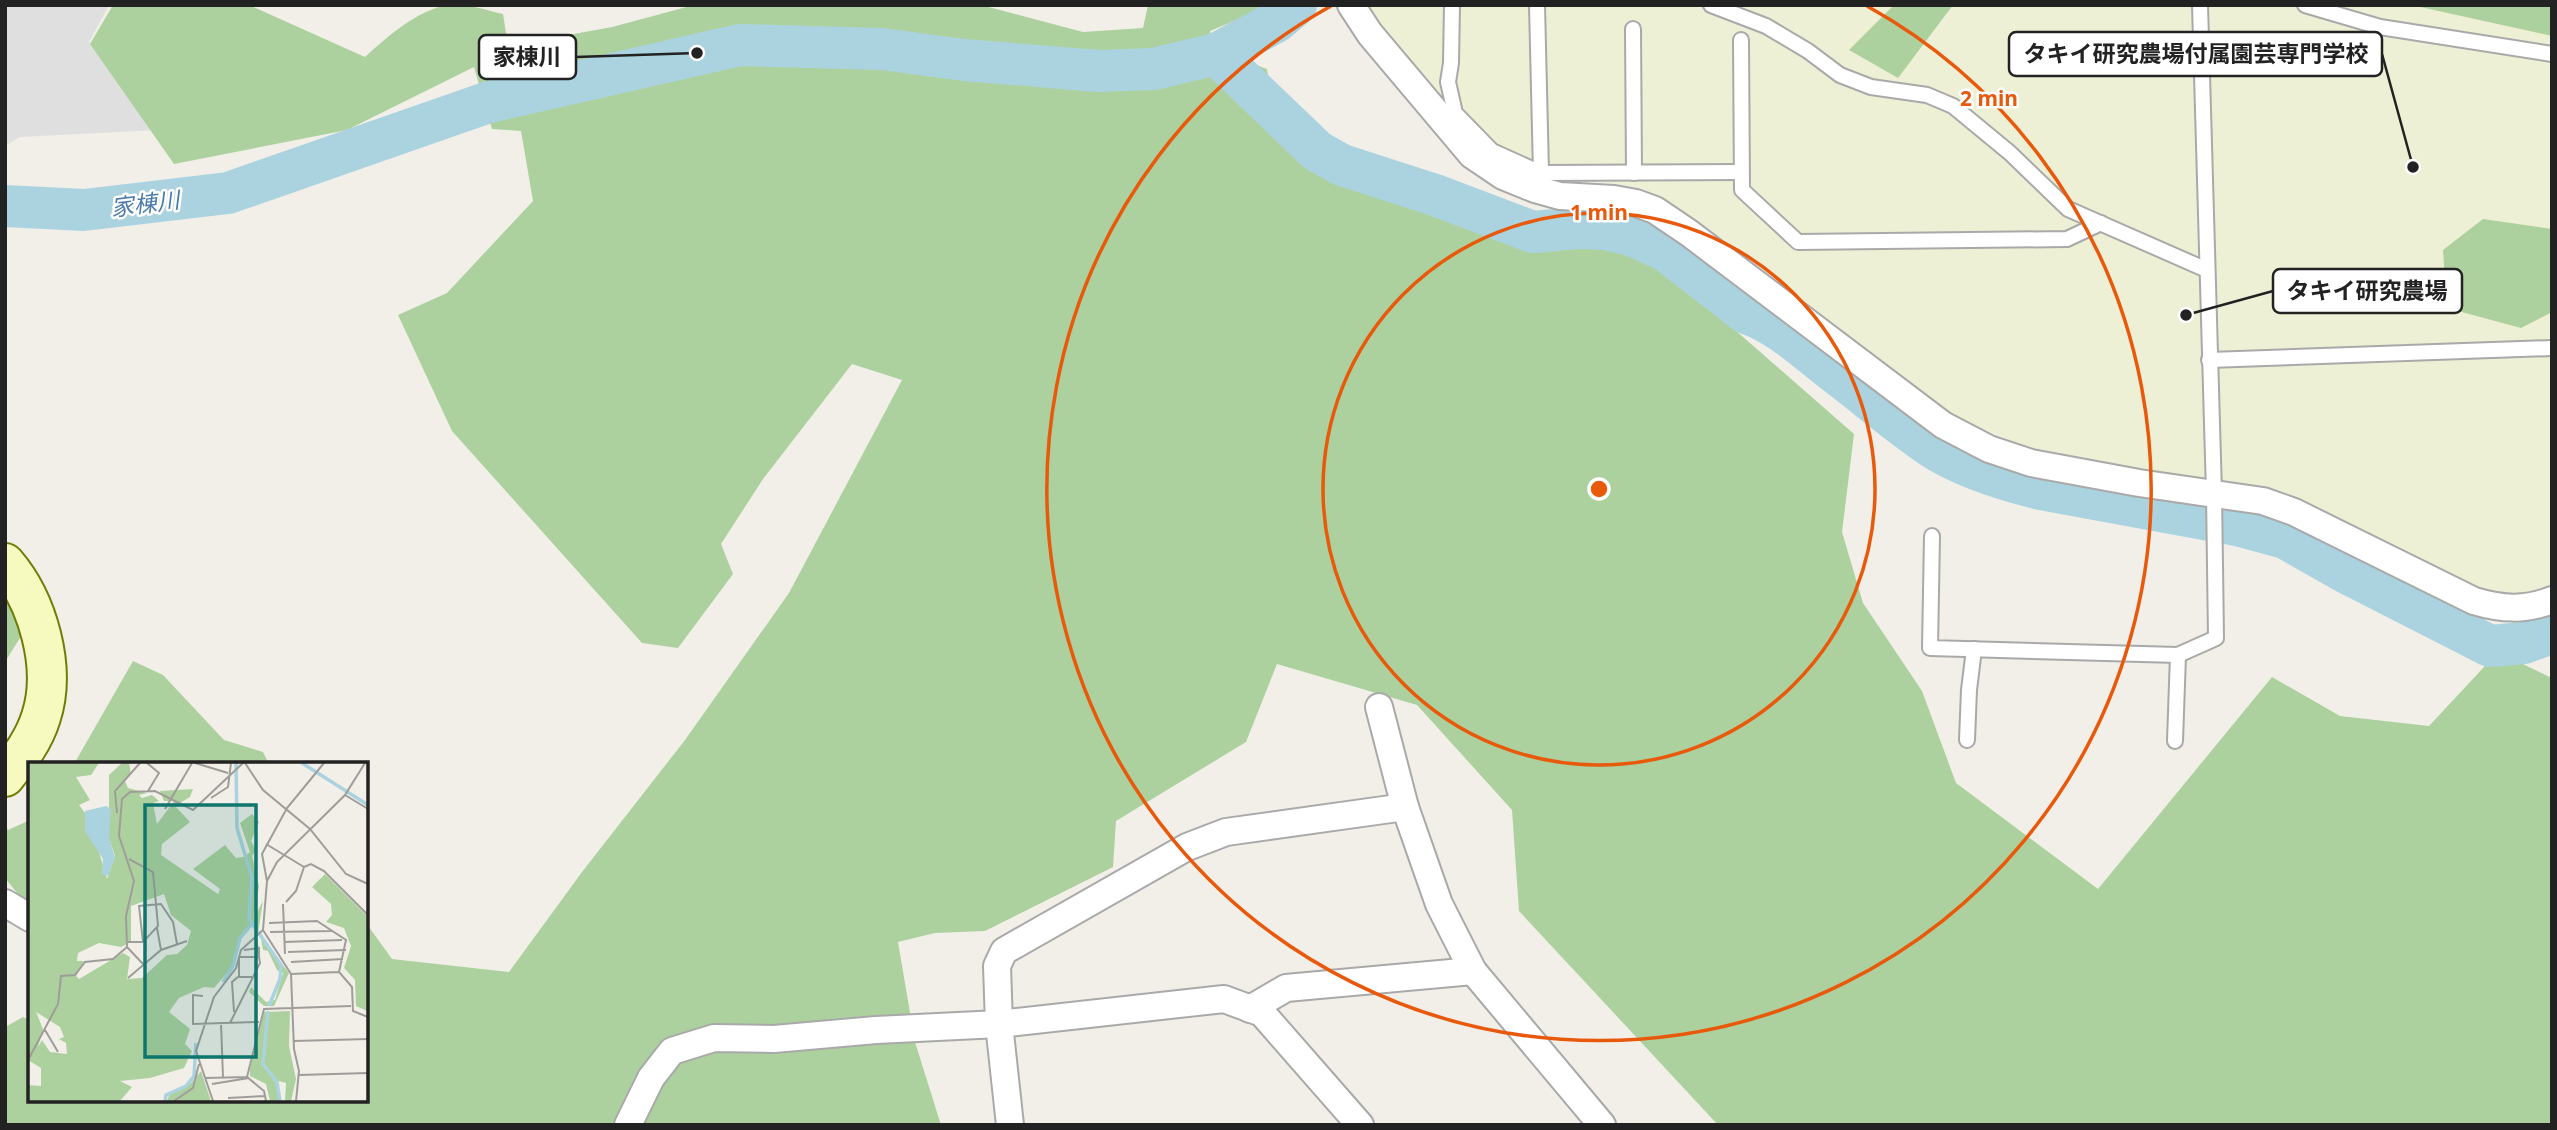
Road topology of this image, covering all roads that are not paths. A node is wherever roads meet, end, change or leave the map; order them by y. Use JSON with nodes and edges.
{"nodes":[{"id":1,"x":1351,"y":5,"type":"edge"},
{"id":2,"x":1452,"y":5,"type":"edge"},
{"id":3,"x":1537,"y":5,"type":"edge"},
{"id":4,"x":1711,"y":5,"type":"edge"},
{"id":5,"x":2200,"y":5,"type":"edge"},
{"id":6,"x":2305,"y":5,"type":"edge"},
{"id":7,"x":1633,"y":29,"type":"dead end"},
{"id":8,"x":1741,"y":40,"type":"dead end"},
{"id":9,"x":2552,"y":54,"type":"edge"},
{"id":10,"x":1741,"y":172,"type":"junction"},
{"id":11,"x":1541,"y":173,"type":"junction"},
{"id":12,"x":1634,"y":173,"type":"junction"},
{"id":13,"x":2101,"y":223,"type":"junction"},
{"id":14,"x":2207,"y":270,"type":"junction"},
{"id":15,"x":2552,"y":348,"type":"edge"},
{"id":16,"x":2209,"y":360,"type":"junction"},
{"id":17,"x":2214,"y":493,"type":"junction"},
{"id":18,"x":1932,"y":536,"type":"dead end"},
{"id":19,"x":5,"y":563,"type":"edge"},
{"id":20,"x":2552,"y":600,"type":"edge"},
{"id":21,"x":1975,"y":649,"type":"junction"},
{"id":22,"x":2178,"y":655,"type":"junction"},
{"id":23,"x":1380,"y":707,"type":"dead end"},
{"id":24,"x":1967,"y":740,"type":"dead end"},
{"id":25,"x":2175,"y":741,"type":"dead end"},
{"id":26,"x":5,"y":778,"type":"edge"},
{"id":27,"x":1405,"y":807,"type":"junction"},
{"id":28,"x":5,"y":903,"type":"edge"},
{"id":29,"x":28,"y":917,"type":"edge"},
{"id":30,"x":1473,"y":971,"type":"junction"},
{"id":31,"x":1250,"y":1009,"type":"junction"},
{"id":32,"x":999,"y":1024,"type":"junction"},
{"id":33,"x":628,"y":1125,"type":"edge"},
{"id":34,"x":1010,"y":1125,"type":"edge"},
{"id":35,"x":1360,"y":1125,"type":"edge"},
{"id":36,"x":1602,"y":1125,"type":"edge"}],
"edges":[{"from":1,"to":17,"type":"street"},
{"from":2,"to":11,"type":"lane"},
{"from":3,"to":11,"type":"lane"},
{"from":4,"to":13,"type":"lane"},
{"from":5,"to":14,"type":"lane"},
{"from":6,"to":9,"type":"lane"},
{"from":7,"to":12,"type":"lane"},
{"from":8,"to":10,"type":"lane"},
{"from":10,"to":12,"type":"lane"},
{"from":10,"to":13,"type":"lane"},
{"from":11,"to":12,"type":"lane"},
{"from":13,"to":14,"type":"lane"},
{"from":14,"to":16,"type":"lane"},
{"from":15,"to":16,"type":"lane"},
{"from":16,"to":17,"type":"lane"},
{"from":17,"to":20,"type":"street"},
{"from":17,"to":22,"type":"lane"},
{"from":18,"to":21,"type":"lane"},
{"from":19,"to":26,"type":"street"},
{"from":21,"to":22,"type":"lane"},
{"from":21,"to":24,"type":"lane"},
{"from":22,"to":25,"type":"lane"},
{"from":23,"to":27,"type":"street"},
{"from":27,"to":30,"type":"street"},
{"from":27,"to":32,"type":"street"},
{"from":28,"to":29,"type":"street"},
{"from":30,"to":31,"type":"street"},
{"from":30,"to":36,"type":"street"},
{"from":31,"to":32,"type":"street"},
{"from":31,"to":35,"type":"street"},
{"from":32,"to":33,"type":"street"},
{"from":32,"to":34,"type":"street"}]}
